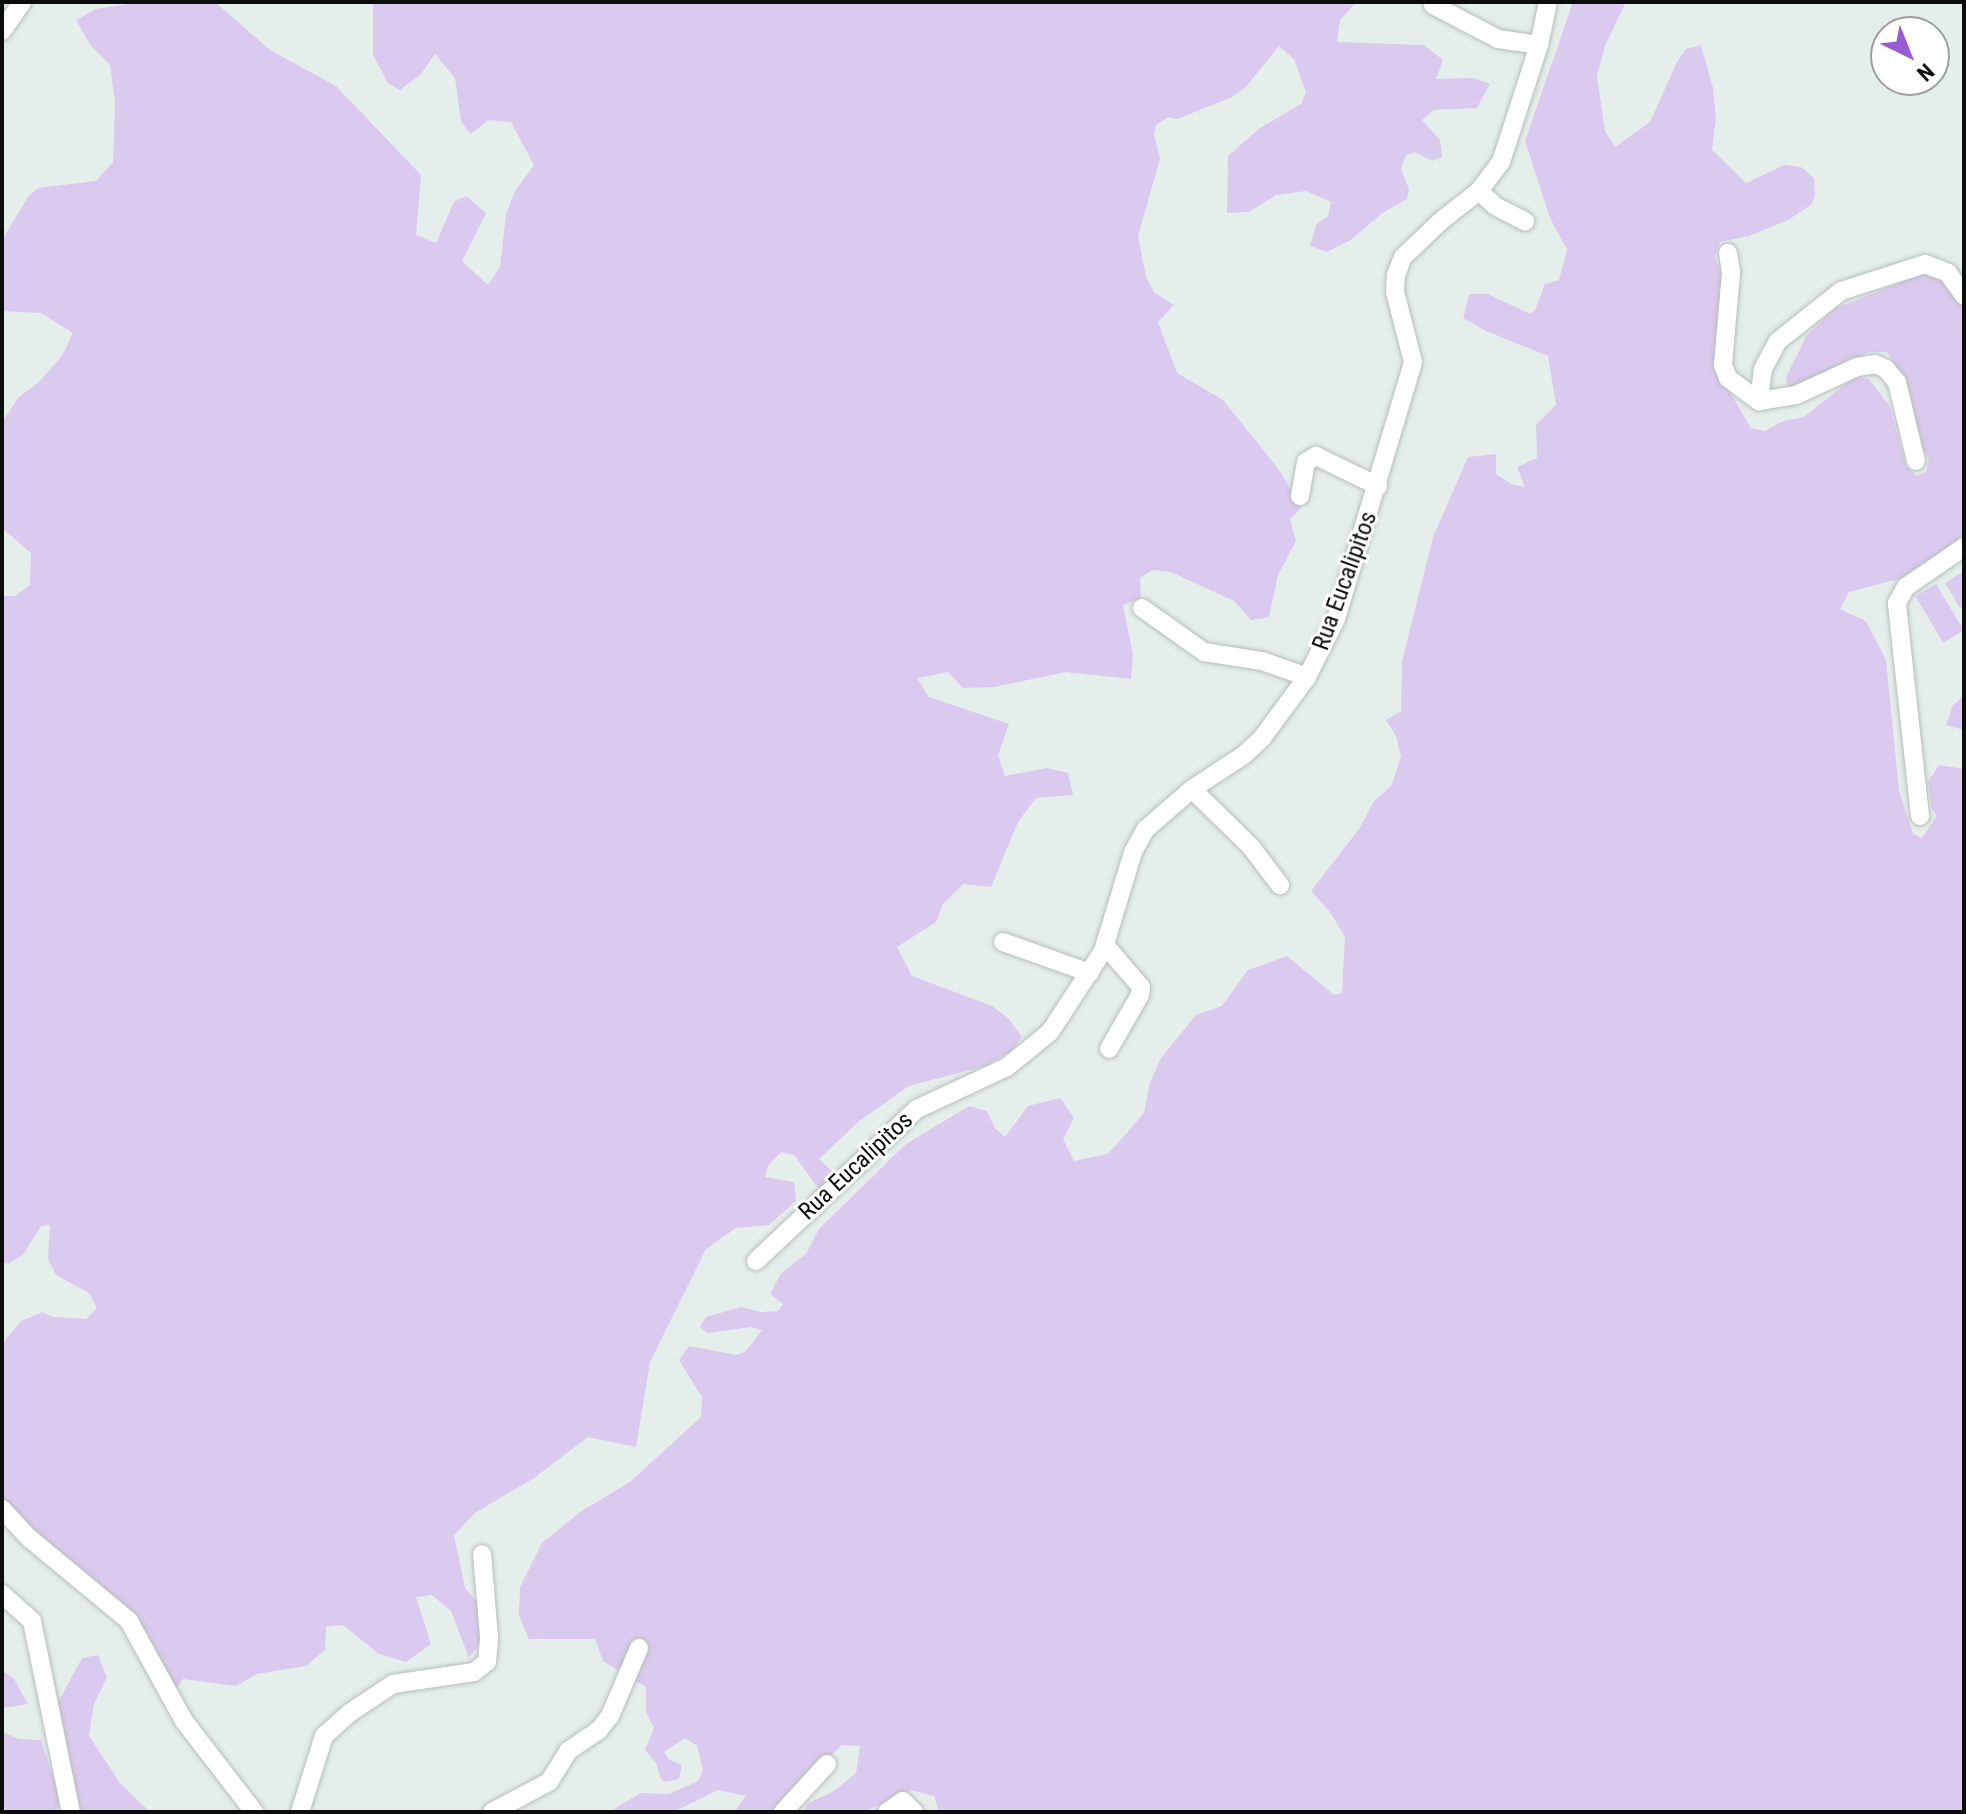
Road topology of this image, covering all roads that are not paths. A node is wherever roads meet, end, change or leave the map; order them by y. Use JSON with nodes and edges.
{"nodes":[{"id":1,"x":22,"y":2,"type":"edge"},
{"id":2,"x":1548,"y":2,"type":"edge"},
{"id":3,"x":1433,"y":5,"type":"dead end"},
{"id":4,"x":2,"y":31,"type":"edge"},
{"id":5,"x":1539,"y":45,"type":"junction"},
{"id":6,"x":1479,"y":191,"type":"junction"},
{"id":7,"x":1525,"y":221,"type":"dead end"},
{"id":8,"x":1728,"y":253,"type":"dead end"},
{"id":9,"x":1964,"y":296,"type":"edge"},
{"id":10,"x":1759,"y":401,"type":"junction"},
{"id":11,"x":1916,"y":461,"type":"dead end"},
{"id":12,"x":1378,"y":486,"type":"junction"},
{"id":13,"x":1300,"y":496,"type":"dead end"},
{"id":14,"x":1964,"y":547,"type":"edge"},
{"id":15,"x":1142,"y":608,"type":"dead end"},
{"id":16,"x":1307,"y":677,"type":"junction"},
{"id":17,"x":1192,"y":789,"type":"junction"},
{"id":18,"x":1920,"y":816,"type":"dead end"},
{"id":19,"x":1280,"y":885,"type":"dead end"},
{"id":20,"x":1003,"y":942,"type":"dead end"},
{"id":21,"x":1105,"y":945,"type":"junction"},
{"id":22,"x":1090,"y":973,"type":"junction"},
{"id":23,"x":1109,"y":1049,"type":"dead end"},
{"id":24,"x":756,"y":1261,"type":"dead end"},
{"id":25,"x":2,"y":1509,"type":"edge"},
{"id":26,"x":482,"y":1554,"type":"dead end"},
{"id":27,"x":2,"y":1594,"type":"edge"},
{"id":28,"x":639,"y":1648,"type":"dead end"},
{"id":29,"x":827,"y":1764,"type":"dead end"},
{"id":30,"x":71,"y":1812,"type":"edge"},
{"id":31,"x":254,"y":1812,"type":"edge"},
{"id":32,"x":300,"y":1812,"type":"edge"},
{"id":33,"x":492,"y":1812,"type":"edge"},
{"id":34,"x":783,"y":1812,"type":"edge"},
{"id":35,"x":887,"y":1812,"type":"edge"},
{"id":36,"x":914,"y":1812,"type":"edge"}],
"edges":[{"from":1,"to":4,"type":"street"},
{"from":2,"to":5,"type":"street","name":"Rua Eucalipitos"},
{"from":3,"to":5,"type":"street"},
{"from":5,"to":6,"type":"street","name":"Rua Eucalipitos"},
{"from":6,"to":7,"type":"street"},
{"from":6,"to":12,"type":"street","name":"Rua Eucalipitos"},
{"from":8,"to":10,"type":"street"},
{"from":9,"to":10,"type":"street"},
{"from":10,"to":11,"type":"street"},
{"from":12,"to":13,"type":"street"},
{"from":12,"to":16,"type":"street","name":"Rua Eucalipitos"},
{"from":14,"to":18,"type":"street"},
{"from":15,"to":16,"type":"street"},
{"from":16,"to":17,"type":"street","name":"Rua Eucalipitos"},
{"from":17,"to":19,"type":"street"},
{"from":17,"to":21,"type":"street","name":"Rua Eucalipitos"},
{"from":20,"to":22,"type":"street"},
{"from":21,"to":22,"type":"street","name":"Rua Eucalipitos"},
{"from":21,"to":23,"type":"street"},
{"from":22,"to":24,"type":"street","name":"Rua Eucalipitos"},
{"from":25,"to":31,"type":"street"},
{"from":26,"to":32,"type":"street"},
{"from":27,"to":30,"type":"street"},
{"from":28,"to":33,"type":"street"},
{"from":29,"to":34,"type":"street"},
{"from":35,"to":36,"type":"street"}]}
